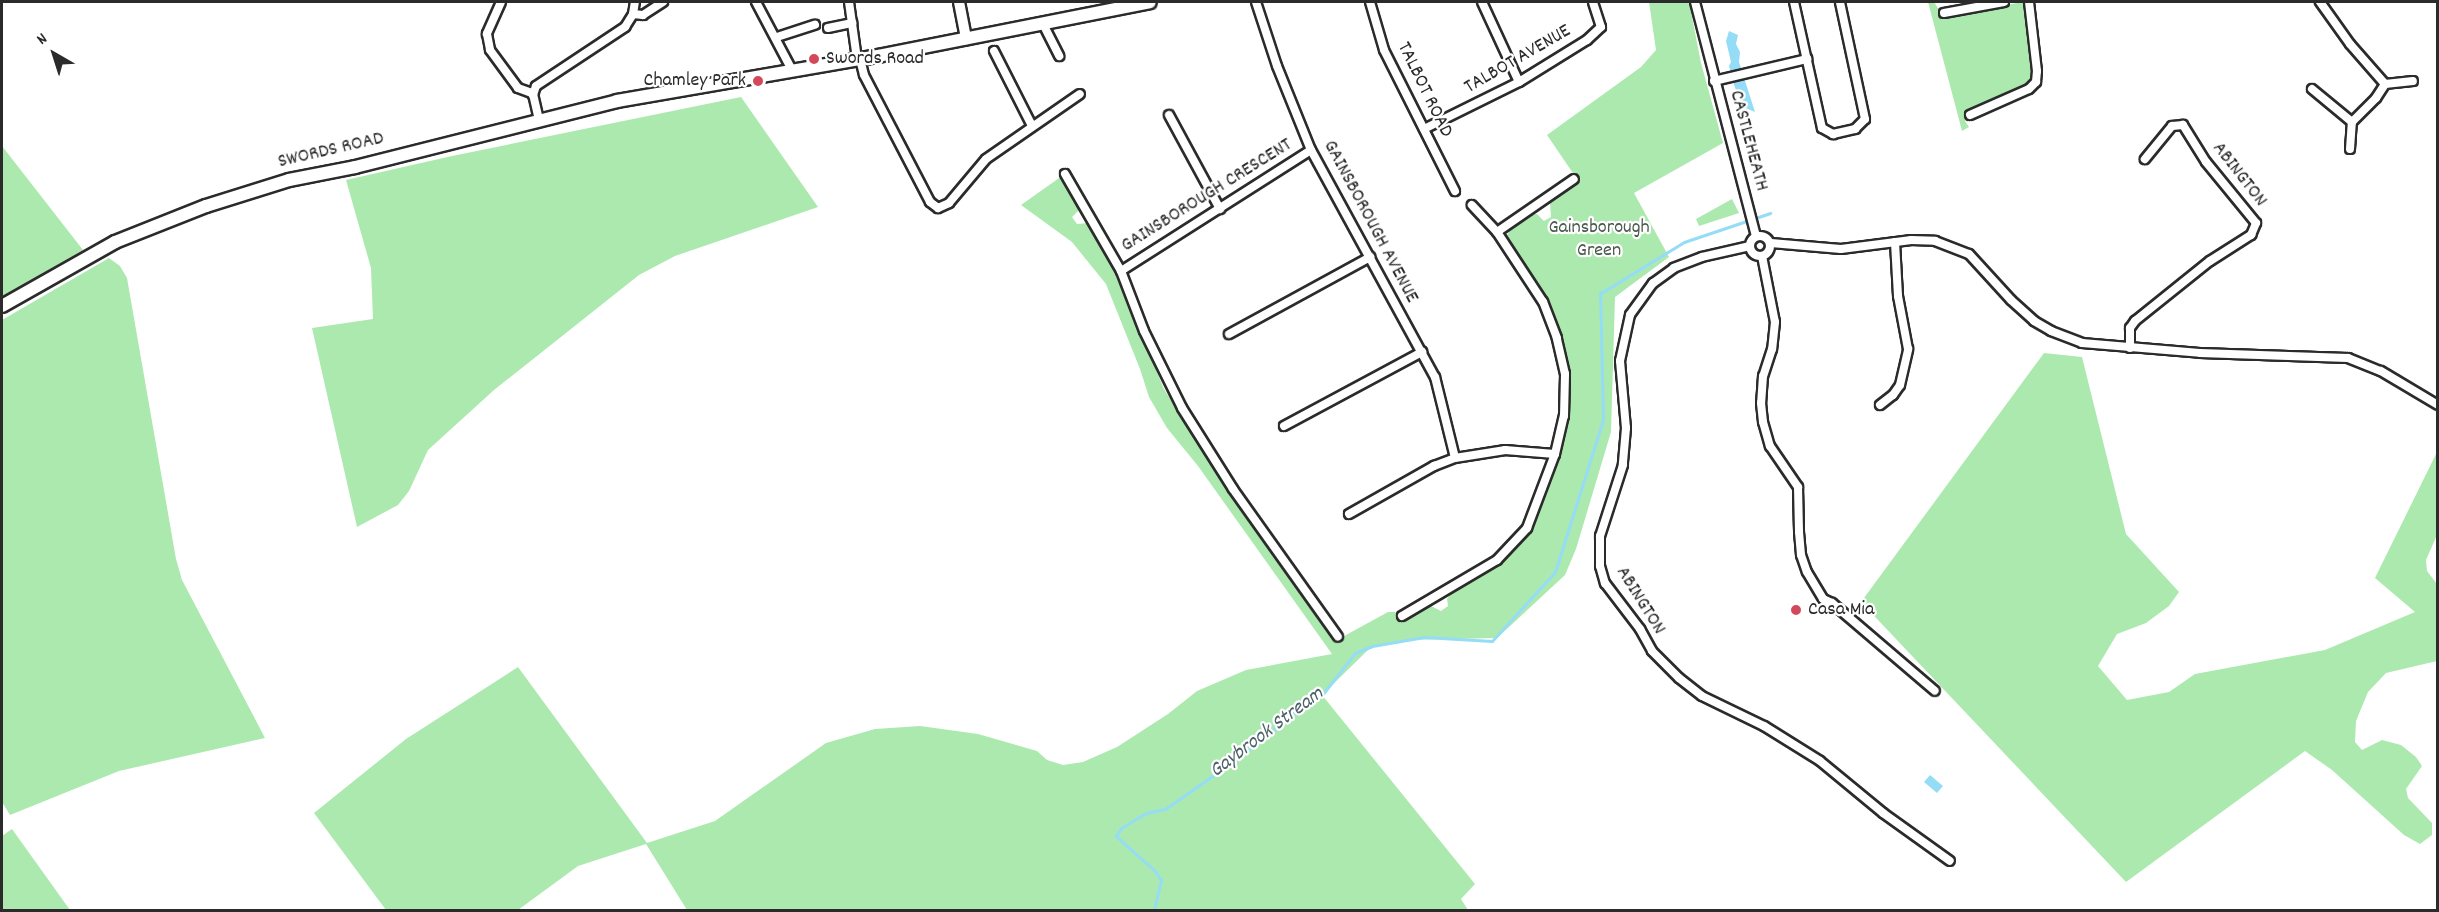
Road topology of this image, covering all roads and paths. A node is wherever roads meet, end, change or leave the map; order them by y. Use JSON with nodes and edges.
{"nodes":[{"id":1,"x":501,"y":2,"type":"edge"},
{"id":2,"x":635,"y":2,"type":"edge"},
{"id":3,"x":663,"y":2,"type":"edge"},
{"id":4,"x":756,"y":2,"type":"edge"},
{"id":5,"x":849,"y":2,"type":"edge"},
{"id":6,"x":959,"y":2,"type":"edge"},
{"id":7,"x":1150,"y":2,"type":"edge"},
{"id":8,"x":1256,"y":2,"type":"edge"},
{"id":9,"x":1370,"y":2,"type":"edge"},
{"id":10,"x":1482,"y":2,"type":"edge"},
{"id":11,"x":1593,"y":2,"type":"edge"},
{"id":12,"x":1695,"y":2,"type":"edge"},
{"id":13,"x":1794,"y":2,"type":"edge"},
{"id":14,"x":1840,"y":2,"type":"edge"},
{"id":15,"x":2004,"y":2,"type":"edge"},
{"id":16,"x":2030,"y":2,"type":"edge"},
{"id":17,"x":2319,"y":2,"type":"edge"},
{"id":18,"x":1944,"y":13,"type":"dead end"},
{"id":19,"x":633,"y":14,"type":"junction"},
{"id":20,"x":852,"y":23,"type":"junction"},
{"id":21,"x":1043,"y":24,"type":"junction"},
{"id":22,"x":815,"y":25,"type":"dead end"},
{"id":23,"x":828,"y":28,"type":"dead end"},
{"id":24,"x":777,"y":37,"type":"junction"},
{"id":25,"x":966,"y":39,"type":"junction"},
{"id":26,"x":994,"y":51,"type":"dead end"},
{"id":27,"x":1059,"y":56,"type":"dead end"},
{"id":28,"x":859,"y":59,"type":"junction"},
{"id":29,"x":1807,"y":59,"type":"junction"},
{"id":30,"x":792,"y":70,"type":"junction"},
{"id":31,"x":1714,"y":81,"type":"junction"},
{"id":32,"x":2413,"y":81,"type":"dead end"},
{"id":33,"x":1519,"y":82,"type":"junction"},
{"id":34,"x":2385,"y":84,"type":"junction"},
{"id":35,"x":2312,"y":89,"type":"dead end"},
{"id":36,"x":532,"y":93,"type":"junction"},
{"id":37,"x":1080,"y":94,"type":"dead end"},
{"id":38,"x":1169,"y":115,"type":"dead end"},
{"id":39,"x":1970,"y":115,"type":"dead end"},
{"id":40,"x":539,"y":120,"type":"junction"},
{"id":41,"x":2352,"y":122,"type":"junction"},
{"id":42,"x":1032,"y":126,"type":"junction"},
{"id":43,"x":1424,"y":129,"type":"junction"},
{"id":44,"x":2350,"y":148,"type":"dead end"},
{"id":45,"x":1311,"y":150,"type":"junction"},
{"id":46,"x":2145,"y":159,"type":"dead end"},
{"id":47,"x":1065,"y":174,"type":"dead end"},
{"id":48,"x":1574,"y":179,"type":"dead end"},
{"id":49,"x":1455,"y":191,"type":"dead end"},
{"id":50,"x":1472,"y":205,"type":"dead end"},
{"id":51,"x":1220,"y":209,"type":"junction"},
{"id":52,"x":1497,"y":231,"type":"junction"},
{"id":53,"x":1756,"y":236,"type":"junction"},
{"id":54,"x":1895,"y":242,"type":"junction"},
{"id":55,"x":1770,"y":243,"type":"junction"},
{"id":56,"x":1750,"y":246,"type":"junction"},
{"id":57,"x":1762,"y":256,"type":"junction"},
{"id":58,"x":1370,"y":257,"type":"junction"},
{"id":59,"x":1121,"y":271,"type":"junction"},
{"id":60,"x":2,"y":306,"type":"edge"},
{"id":61,"x":1229,"y":334,"type":"dead end"},
{"id":62,"x":2130,"y":348,"type":"junction"},
{"id":63,"x":1422,"y":352,"type":"junction"},
{"id":64,"x":1880,"y":405,"type":"dead end"},
{"id":65,"x":2438,"y":405,"type":"edge"},
{"id":66,"x":1284,"y":426,"type":"dead end"},
{"id":67,"x":1555,"y":454,"type":"junction"},
{"id":68,"x":1455,"y":458,"type":"junction"},
{"id":69,"x":1349,"y":514,"type":"dead end"},
{"id":70,"x":1402,"y":616,"type":"dead end"},
{"id":71,"x":1338,"y":638,"type":"dead end"},
{"id":72,"x":1935,"y":692,"type":"dead end"},
{"id":73,"x":1950,"y":861,"type":"dead end"}],
"edges":[{"from":1,"to":36,"type":"street"},
{"from":2,"to":19,"type":"street"},
{"from":3,"to":19,"type":"street"},
{"from":4,"to":24,"type":"street"},
{"from":5,"to":20,"type":"street"},
{"from":6,"to":25,"type":"street"},
{"from":7,"to":21,"type":"main road","name":"SWORDS ROAD"},
{"from":8,"to":45,"type":"street","name":"GAINSBOROUGH AVENUE"},
{"from":9,"to":43,"type":"street","name":"TALBOT ROAD"},
{"from":10,"to":33,"type":"street"},
{"from":11,"to":33,"type":"street","name":"TALBOT AVENUE"},
{"from":12,"to":31,"type":"street","name":"CASTLEHEATH"},
{"from":13,"to":29,"type":"street"},
{"from":14,"to":29,"type":"street"},
{"from":15,"to":18,"type":"street"},
{"from":16,"to":39,"type":"street"},
{"from":17,"to":34,"type":"street"},
{"from":19,"to":36,"type":"street"},
{"from":20,"to":23,"type":"street"},
{"from":20,"to":28,"type":"street"},
{"from":21,"to":25,"type":"main road","name":"SWORDS ROAD"},
{"from":21,"to":27,"type":"street"},
{"from":22,"to":24,"type":"street"},
{"from":24,"to":30,"type":"street"},
{"from":25,"to":28,"type":"main road","name":"SWORDS ROAD"},
{"from":26,"to":42,"type":"street"},
{"from":28,"to":30,"type":"main road","name":"SWORDS ROAD"},
{"from":28,"to":42,"type":"street"},
{"from":29,"to":31,"type":"street","name":"CASTLEHEATH"},
{"from":30,"to":40,"type":"main road","name":"SWORDS ROAD"},
{"from":31,"to":53,"type":"street","name":"CASTLEHEATH"},
{"from":32,"to":34,"type":"street"},
{"from":33,"to":43,"type":"street","name":"TALBOT AVENUE"},
{"from":34,"to":41,"type":"street"},
{"from":35,"to":41,"type":"street"},
{"from":36,"to":40,"type":"street"},
{"from":37,"to":42,"type":"street"},
{"from":38,"to":51,"type":"street"},
{"from":40,"to":60,"type":"main road","name":"SWORDS ROAD"},
{"from":41,"to":44,"type":"street"},
{"from":43,"to":49,"type":"street","name":"TALBOT ROAD"},
{"from":45,"to":51,"type":"street","name":"GAINSBOROUGH CRESCENT"},
{"from":45,"to":58,"type":"street","name":"GAINSBOROUGH AVENUE"},
{"from":46,"to":62,"type":"street","name":"ABINGTON"},
{"from":47,"to":59,"type":"street"},
{"from":48,"to":52,"type":"street"},
{"from":50,"to":52,"type":"street"},
{"from":51,"to":59,"type":"street","name":"GAINSBOROUGH CRESCENT"},
{"from":52,"to":67,"type":"street"},
{"from":53,"to":55,"type":"street"},
{"from":53,"to":56,"type":"street"},
{"from":54,"to":55,"type":"street"},
{"from":54,"to":62,"type":"street"},
{"from":54,"to":64,"type":"street"},
{"from":55,"to":57,"type":"street"},
{"from":56,"to":57,"type":"street"},
{"from":56,"to":73,"type":"street","name":"ABINGTON"},
{"from":57,"to":72,"type":"street"},
{"from":58,"to":61,"type":"street"},
{"from":58,"to":63,"type":"street","name":"GAINSBOROUGH AVENUE"},
{"from":59,"to":71,"type":"street"},
{"from":62,"to":65,"type":"street"},
{"from":63,"to":66,"type":"street"},
{"from":63,"to":68,"type":"street","name":"GAINSBOROUGH AVENUE"},
{"from":67,"to":68,"type":"street"},
{"from":67,"to":70,"type":"street"},
{"from":68,"to":69,"type":"street"}]}
